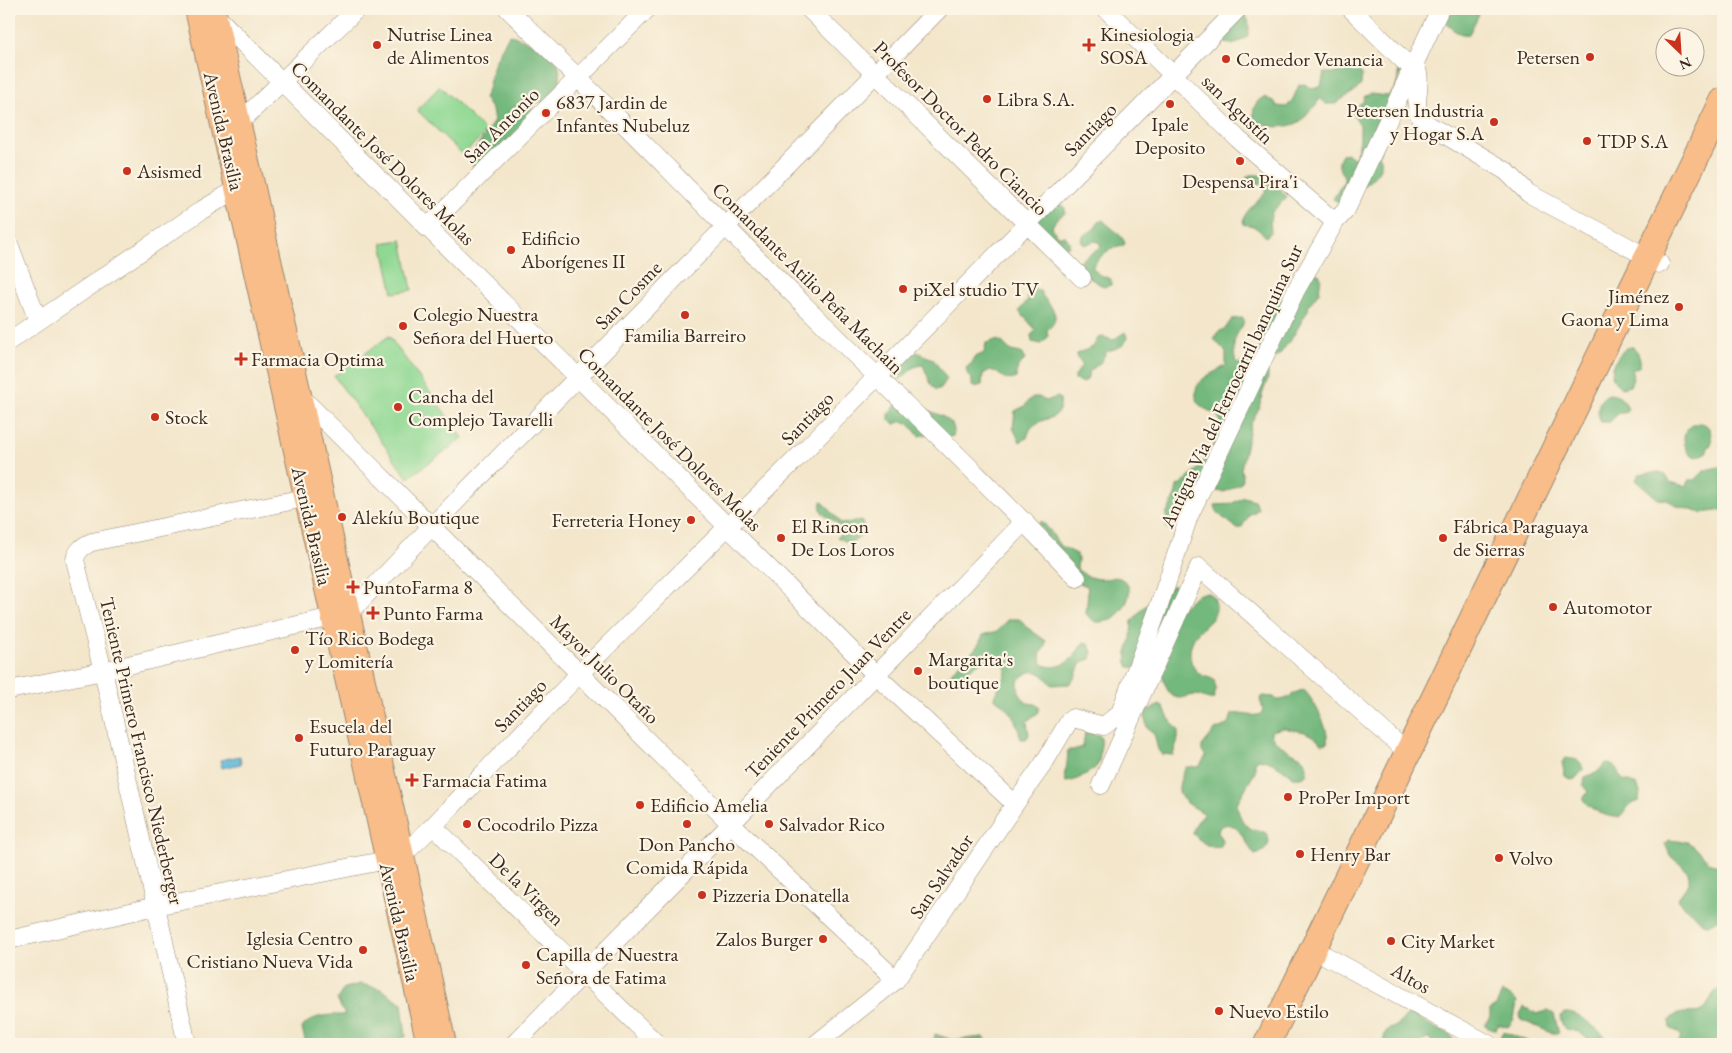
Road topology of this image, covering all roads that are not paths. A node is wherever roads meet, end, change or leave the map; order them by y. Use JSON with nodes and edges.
{"nodes":[{"id":1,"x":357,"y":9,"type":"edge"},
{"id":2,"x":508,"y":9,"type":"edge"},
{"id":3,"x":646,"y":9,"type":"edge"},
{"id":4,"x":809,"y":9,"type":"edge"},
{"id":5,"x":939,"y":9,"type":"edge"},
{"id":6,"x":1106,"y":9,"type":"edge"},
{"id":7,"x":1238,"y":9,"type":"edge"},
{"id":8,"x":1351,"y":9,"type":"edge"},
{"id":9,"x":1440,"y":9,"type":"edge"},
{"id":10,"x":208,"y":11,"type":"edge"},
{"id":11,"x":1415,"y":65,"type":"junction"},
{"id":12,"x":874,"y":73,"type":"junction"},
{"id":13,"x":1172,"y":75,"type":"junction"},
{"id":14,"x":578,"y":77,"type":"junction"},
{"id":15,"x":282,"y":81,"type":"junction"},
{"id":16,"x":1723,"y":101,"type":"edge"},
{"id":17,"x":231,"y":126,"type":"junction"},
{"id":18,"x":1723,"y":134,"type":"edge"},
{"id":19,"x":245,"y":186,"type":"junction"},
{"id":20,"x":1340,"y":216,"type":"junction"},
{"id":21,"x":1027,"y":224,"type":"junction"},
{"id":22,"x":725,"y":226,"type":"junction"},
{"id":23,"x":427,"y":228,"type":"junction"},
{"id":24,"x":9,"y":244,"type":"edge"},
{"id":25,"x":1654,"y":261,"type":"junction"},
{"id":26,"x":1082,"y":278,"type":"dead end"},
{"id":27,"x":38,"y":321,"type":"junction"},
{"id":28,"x":9,"y":340,"type":"edge"},
{"id":29,"x":877,"y":377,"type":"junction"},
{"id":30,"x":577,"y":378,"type":"junction"},
{"id":31,"x":292,"y":397,"type":"junction"},
{"id":32,"x":314,"y":496,"type":"junction"},
{"id":33,"x":1025,"y":521,"type":"junction"},
{"id":34,"x":728,"y":526,"type":"junction"},
{"id":35,"x":431,"y":527,"type":"junction"},
{"id":36,"x":1077,"y":578,"type":"dead end"},
{"id":37,"x":341,"y":615,"type":"junction"},
{"id":38,"x":1465,"y":652,"type":"junction"},
{"id":39,"x":103,"y":671,"type":"junction"},
{"id":40,"x":580,"y":673,"type":"junction"},
{"id":41,"x":876,"y":675,"type":"junction"},
{"id":42,"x":9,"y":690,"type":"edge"},
{"id":43,"x":1081,"y":720,"type":"joint"},
{"id":44,"x":1408,"y":753,"type":"junction"},
{"id":45,"x":1101,"y":785,"type":"dead end"},
{"id":46,"x":1015,"y":804,"type":"junction"},
{"id":47,"x":731,"y":824,"type":"junction"},
{"id":48,"x":433,"y":826,"type":"junction"},
{"id":49,"x":1366,"y":857,"type":"junction"},
{"id":50,"x":395,"y":858,"type":"junction"},
{"id":51,"x":156,"y":906,"type":"junction"},
{"id":52,"x":9,"y":940,"type":"edge"},
{"id":53,"x":1320,"y":953,"type":"junction"},
{"id":54,"x":583,"y":973,"type":"junction"},
{"id":55,"x":896,"y":980,"type":"junction"},
{"id":56,"x":1480,"y":1042,"type":"edge"},
{"id":57,"x":187,"y":1044,"type":"edge"},
{"id":58,"x":428,"y":1044,"type":"edge"},
{"id":59,"x":445,"y":1044,"type":"edge"},
{"id":60,"x":514,"y":1044,"type":"edge"},
{"id":61,"x":657,"y":1044,"type":"edge"},
{"id":62,"x":816,"y":1044,"type":"edge"},
{"id":63,"x":1267,"y":1044,"type":"edge"},
{"id":64,"x":1284,"y":1044,"type":"edge"}],
"edges":[{"from":1,"to":15,"type":"street"},
{"from":2,"to":14,"type":"street","name":"Comandante Atilio Peña Machain"},
{"from":3,"to":14,"type":"street","name":"San Antonio"},
{"from":4,"to":12,"type":"street","name":"Profesor Doctor Pedro Ciancio"},
{"from":5,"to":12,"type":"street","name":"San Cosme"},
{"from":6,"to":13,"type":"street","name":"san Agustín"},
{"from":7,"to":13,"type":"street","name":"Santiago"},
{"from":8,"to":11,"type":"street"},
{"from":9,"to":11,"type":"street","name":"Antigua Via del Ferrocarril banquina Sur"},
{"from":10,"to":15,"type":"street","name":"Comandante José Dolores Molas"},
{"from":10,"to":17,"type":"main road","name":"Avenida Brasilia"},
{"from":11,"to":20,"type":"street","name":"Antigua Via del Ferrocarril banquina Sur"},
{"from":11,"to":25,"type":"street"},
{"from":12,"to":21,"type":"street","name":"Profesor Doctor Pedro Ciancio"},
{"from":12,"to":22,"type":"street","name":"San Cosme"},
{"from":13,"to":20,"type":"street","name":"san Agustín"},
{"from":13,"to":21,"type":"street","name":"Santiago"},
{"from":14,"to":22,"type":"street","name":"Comandante Atilio Peña Machain"},
{"from":14,"to":23,"type":"street","name":"San Antonio"},
{"from":15,"to":17,"type":"street"},
{"from":15,"to":23,"type":"street","name":"Comandante José Dolores Molas"},
{"from":16,"to":25,"type":"highway"},
{"from":17,"to":19,"type":"main road","name":"Avenida Brasilia"},
{"from":18,"to":25,"type":"highway"},
{"from":19,"to":27,"type":"street"},
{"from":19,"to":31,"type":"main road","name":"Avenida Brasilia"},
{"from":20,"to":43,"type":"street","name":"Antigua Via del Ferrocarril banquina Sur"},
{"from":21,"to":26,"type":"street","name":"Profesor Doctor Pedro Ciancio"},
{"from":21,"to":29,"type":"street","name":"Santiago"},
{"from":22,"to":29,"type":"street","name":"Comandante Atilio Peña Machain"},
{"from":22,"to":30,"type":"street","name":"San Cosme"},
{"from":23,"to":30,"type":"street","name":"Comandante José Dolores Molas"},
{"from":24,"to":27,"type":"street"},
{"from":25,"to":38,"type":"highway"},
{"from":27,"to":28,"type":"street"},
{"from":29,"to":33,"type":"street","name":"Comandante Atilio Peña Machain"},
{"from":29,"to":34,"type":"street","name":"Santiago"},
{"from":30,"to":34,"type":"street","name":"Comandante José Dolores Molas"},
{"from":30,"to":35,"type":"street","name":"San Cosme"},
{"from":31,"to":32,"type":"main road","name":"Avenida Brasilia"},
{"from":31,"to":35,"type":"street","name":"Mayor Julio Otaño"},
{"from":32,"to":37,"type":"main road","name":"Avenida Brasilia"},
{"from":32,"to":39,"type":"street","name":"Teniente Primero Francisco Niederberger"},
{"from":33,"to":36,"type":"street","name":"Comandante Atilio Peña Machain"},
{"from":33,"to":41,"type":"street","name":"Teniente Primero Juan Ventre"},
{"from":34,"to":40,"type":"street","name":"Santiago"},
{"from":34,"to":41,"type":"street","name":"Comandante José Dolores Molas"},
{"from":35,"to":37,"type":"street","name":"San Cosme"},
{"from":35,"to":40,"type":"street","name":"Mayor Julio Otaño"},
{"from":37,"to":39,"type":"street"},
{"from":37,"to":50,"type":"main road","name":"Avenida Brasilia"},
{"from":38,"to":44,"type":"highway"},
{"from":38,"to":49,"type":"highway"},
{"from":39,"to":42,"type":"street"},
{"from":39,"to":51,"type":"street","name":"Teniente Primero Francisco Niederberger"},
{"from":40,"to":47,"type":"street","name":"Mayor Julio Otaño"},
{"from":40,"to":48,"type":"street","name":"Santiago"},
{"from":41,"to":46,"type":"street","name":"Comandante José Dolores Molas"},
{"from":41,"to":47,"type":"street","name":"Teniente Primero Juan Ventre"},
{"from":43,"to":46,"type":"street","name":"San Salvador"},
{"from":44,"to":45,"type":"street"},
{"from":44,"to":49,"type":"highway"},
{"from":46,"to":55,"type":"street","name":"San Salvador"},
{"from":47,"to":54,"type":"street","name":"Teniente Primero Juan Ventre"},
{"from":47,"to":55,"type":"street","name":"Mayor Julio Otaño"},
{"from":48,"to":50,"type":"street","name":"Santiago"},
{"from":48,"to":54,"type":"street","name":"De la Virgen"},
{"from":49,"to":53,"type":"highway"},
{"from":50,"to":51,"type":"street"},
{"from":50,"to":58,"type":"main road","name":"Avenida Brasilia"},
{"from":50,"to":59,"type":"main road","name":"Avenida Brasilia"},
{"from":51,"to":52,"type":"street"},
{"from":51,"to":57,"type":"street","name":"Teniente Primero Francisco Niederberger"},
{"from":53,"to":56,"type":"street","name":"Altos"},
{"from":53,"to":63,"type":"highway"},
{"from":53,"to":64,"type":"highway"},
{"from":54,"to":60,"type":"street","name":"Teniente Primero Juan Ventre"},
{"from":54,"to":61,"type":"street","name":"De la Virgen"},
{"from":55,"to":62,"type":"street","name":"San Salvador"}]}
